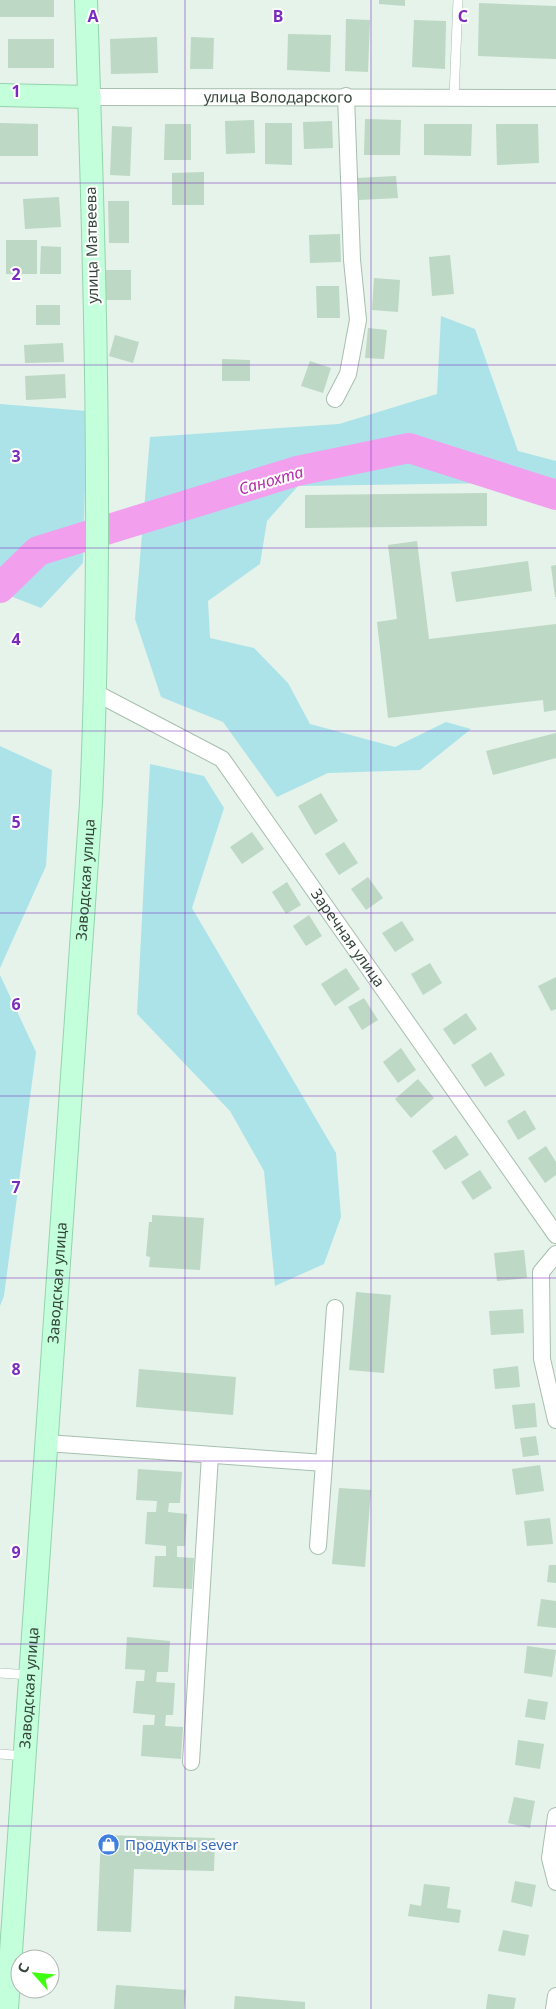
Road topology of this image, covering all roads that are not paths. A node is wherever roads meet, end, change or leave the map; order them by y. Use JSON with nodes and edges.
{"nodes":[{"id":1,"x":86,"y":0,"type":"edge"},
{"id":2,"x":458,"y":0,"type":"edge"},
{"id":3,"x":0,"y":95,"type":"edge"},
{"id":4,"x":346,"y":96,"type":"junction"},
{"id":5,"x":90,"y":97,"type":"junction"},
{"id":6,"x":454,"y":97,"type":"junction"},
{"id":7,"x":556,"y":98,"type":"edge"},
{"id":8,"x":334,"y":400,"type":"dead end"},
{"id":9,"x":98,"y":558,"type":"joint"},
{"id":10,"x":96,"y":693,"type":"junction"},
{"id":11,"x":556,"y":1235,"type":"edge"},
{"id":12,"x":556,"y":1254,"type":"edge"},
{"id":13,"x":336,"y":1308,"type":"dead end"},
{"id":14,"x":556,"y":1420,"type":"edge"},
{"id":15,"x":47,"y":1443,"type":"junction"},
{"id":16,"x":210,"y":1455,"type":"junction"},
{"id":17,"x":324,"y":1463,"type":"junction"},
{"id":18,"x":318,"y":1546,"type":"dead end"},
{"id":19,"x":0,"y":1672,"type":"edge"},
{"id":20,"x":31,"y":1675,"type":"junction"},
{"id":21,"x":0,"y":1754,"type":"edge"},
{"id":22,"x":26,"y":1756,"type":"junction"},
{"id":23,"x":191,"y":1762,"type":"dead end"},
{"id":24,"x":556,"y":1816,"type":"edge"},
{"id":25,"x":556,"y":1882,"type":"edge"},
{"id":26,"x":556,"y":1996,"type":"edge"},
{"id":27,"x":7,"y":2009,"type":"edge"},
{"id":28,"x":554,"y":2009,"type":"edge"}],
"edges":[{"from":1,"to":5,"type":"main road","name":"улица Матвеева"},
{"from":2,"to":6,"type":"lane"},
{"from":3,"to":5,"type":"main road","name":"улица Володарского"},
{"from":4,"to":5,"type":"street","name":"улица Володарского"},
{"from":4,"to":6,"type":"street","name":"улица Володарского"},
{"from":4,"to":8,"type":"street"},
{"from":5,"to":9,"type":"main road","name":"улица Матвеева"},
{"from":6,"to":7,"type":"street","name":"улица Володарского"},
{"from":9,"to":10,"type":"main road","name":"Заводская улица"},
{"from":10,"to":11,"type":"street","name":"Заречная улица"},
{"from":10,"to":15,"type":"main road","name":"Заводская улица"},
{"from":12,"to":14,"type":"street"},
{"from":13,"to":17,"type":"street"},
{"from":15,"to":16,"type":"street"},
{"from":15,"to":20,"type":"main road","name":"Заводская улица"},
{"from":16,"to":17,"type":"street"},
{"from":16,"to":23,"type":"street"},
{"from":17,"to":18,"type":"street"},
{"from":19,"to":20,"type":"lane"},
{"from":20,"to":22,"type":"main road","name":"Заводская улица"},
{"from":21,"to":22,"type":"lane"},
{"from":22,"to":27,"type":"main road","name":"Заводская улица"},
{"from":24,"to":25,"type":"street"},
{"from":26,"to":28,"type":"street"}]}
